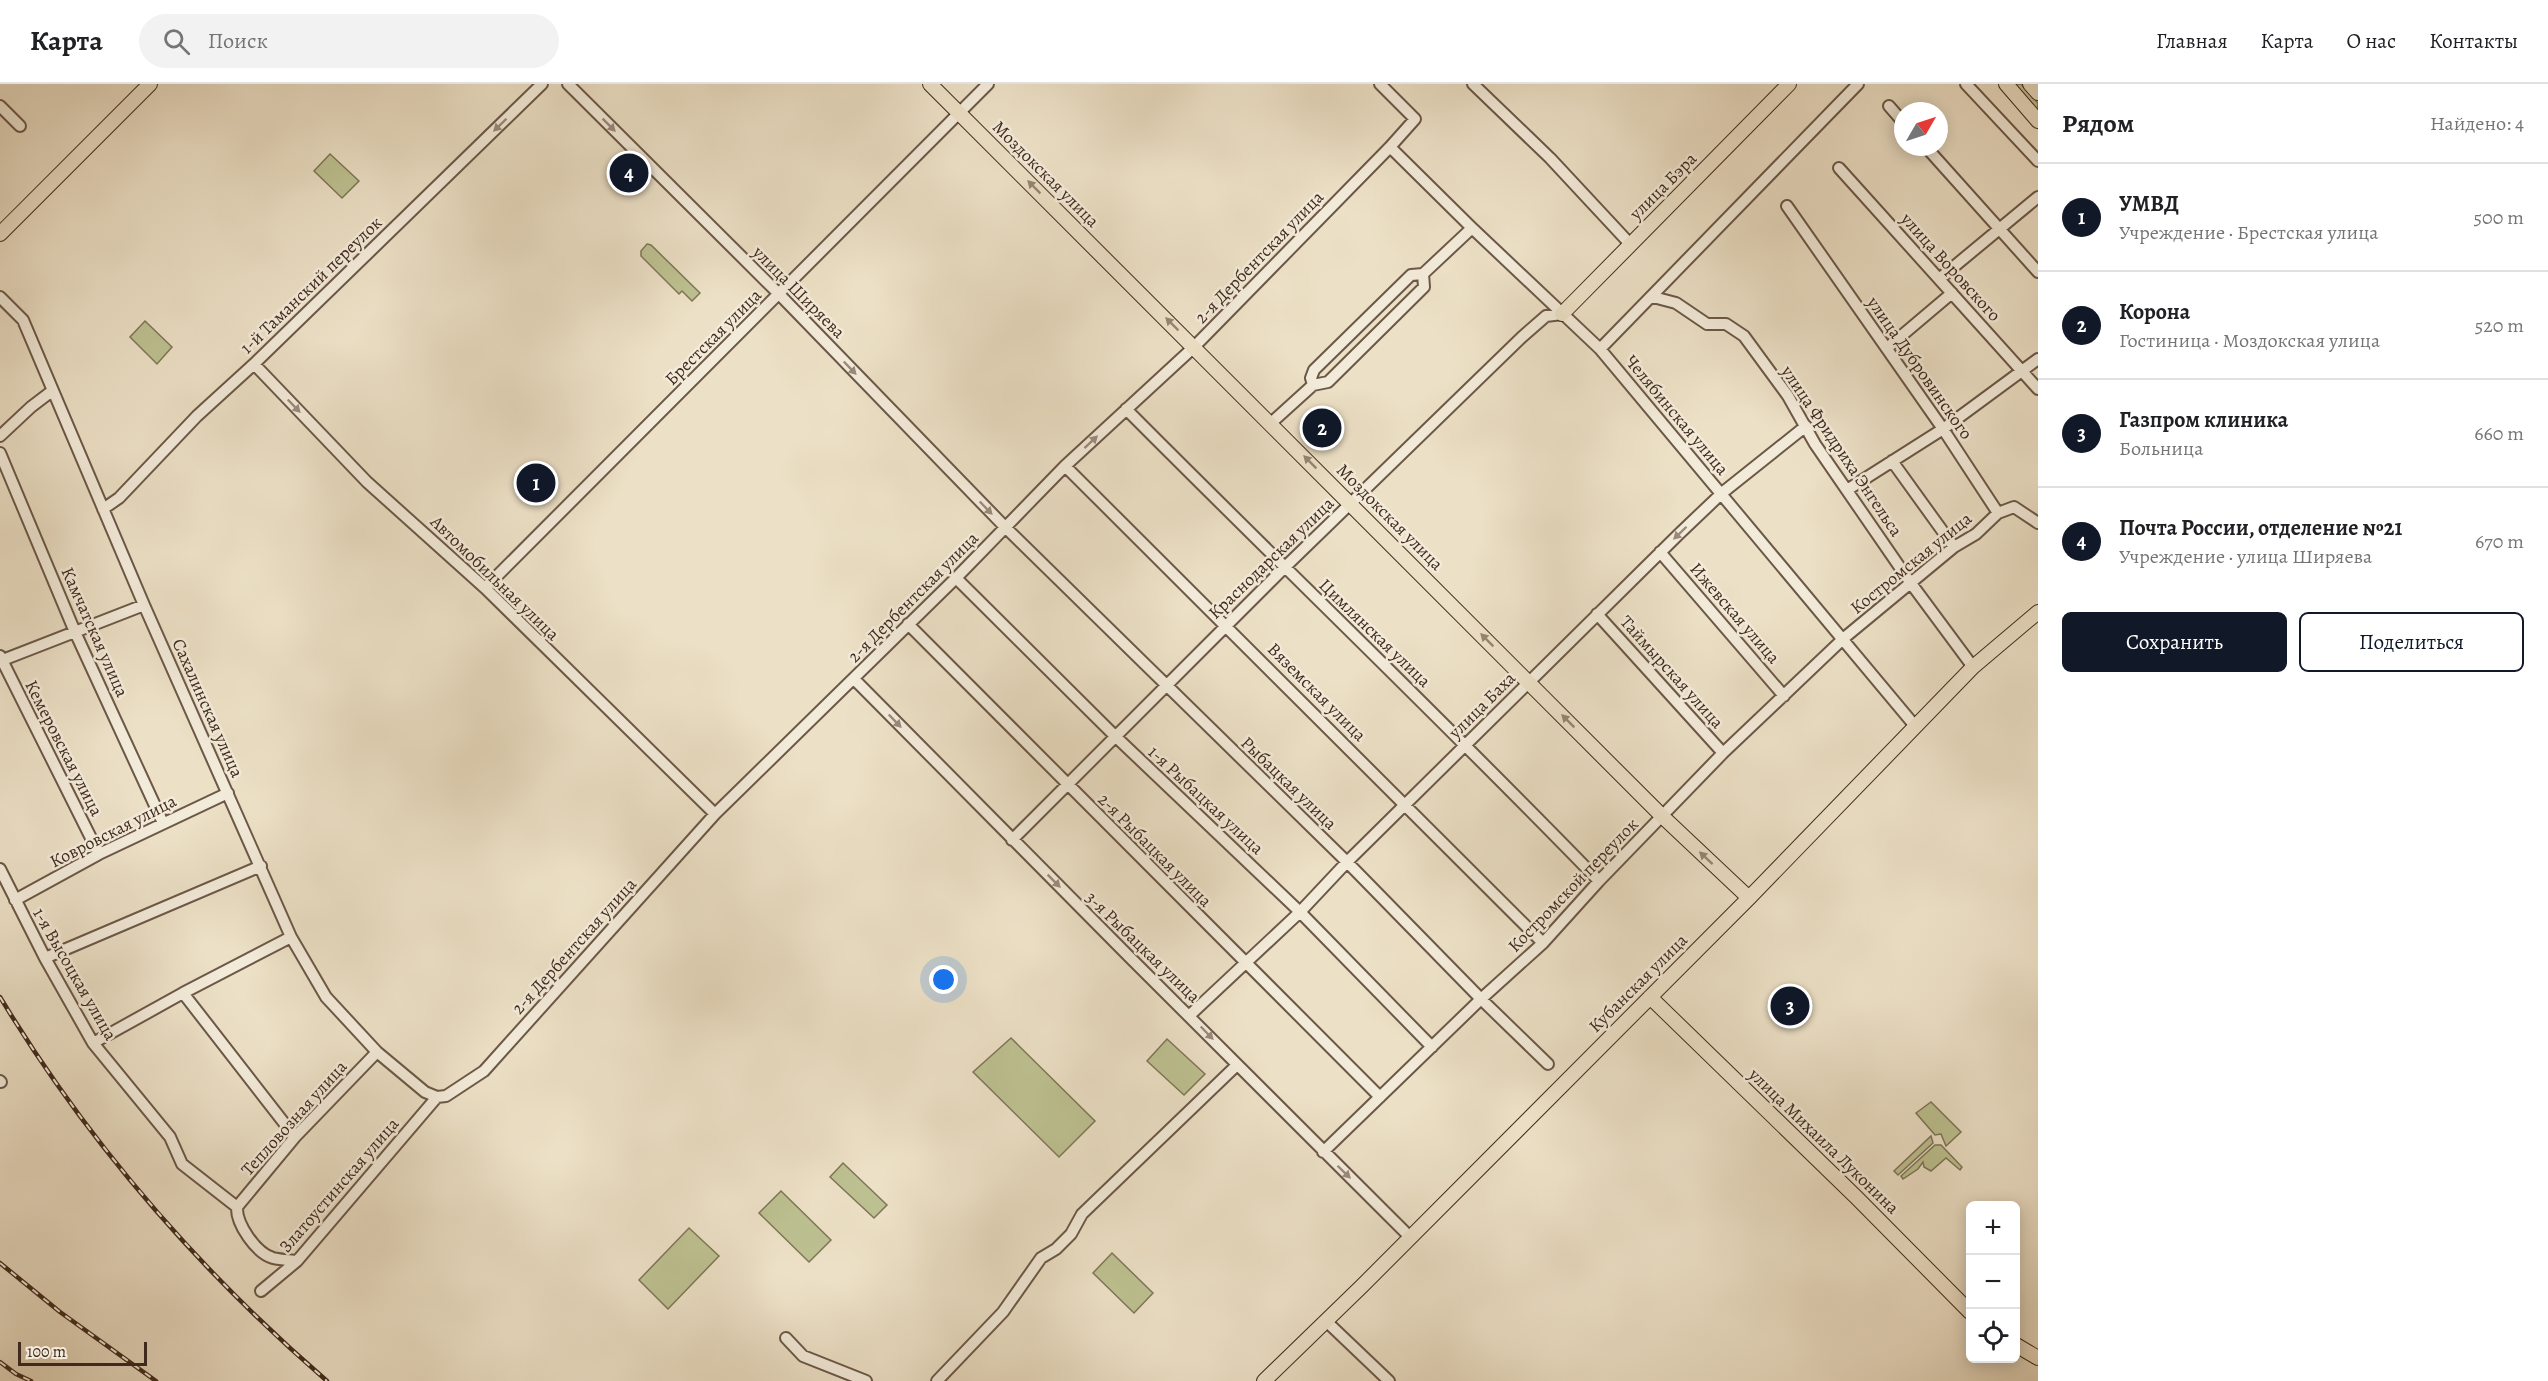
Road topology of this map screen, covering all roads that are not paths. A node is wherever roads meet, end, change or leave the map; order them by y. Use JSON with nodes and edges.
{"nodes":[{"id":1,"x":150,"y":84,"type":"edge"},
{"id":2,"x":542,"y":84,"type":"edge"},
{"id":3,"x":568,"y":84,"type":"edge"},
{"id":4,"x":930,"y":84,"type":"edge"},
{"id":5,"x":988,"y":84,"type":"edge"},
{"id":6,"x":1380,"y":84,"type":"edge"},
{"id":7,"x":1473,"y":84,"type":"edge"},
{"id":8,"x":1789,"y":84,"type":"edge"},
{"id":9,"x":1858,"y":84,"type":"edge"},
{"id":10,"x":1966,"y":84,"type":"edge"},
{"id":11,"x":2006,"y":84,"type":"edge"},
{"id":12,"x":2030,"y":84,"type":"edge"},
{"id":13,"x":2038,"y":93,"type":"edge"},
{"id":14,"x":0,"y":106,"type":"edge"},
{"id":15,"x":1889,"y":106,"type":"dead end"},
{"id":16,"x":1894,"y":112,"type":"edge"},
{"id":17,"x":960,"y":113,"type":"junction"},
{"id":18,"x":2038,"y":121,"type":"edge"},
{"id":19,"x":20,"y":126,"type":"dead end"},
{"id":20,"x":1390,"y":147,"type":"junction"},
{"id":21,"x":1934,"y":156,"type":"edge"},
{"id":22,"x":2038,"y":160,"type":"edge"},
{"id":23,"x":1839,"y":168,"type":"dead end"},
{"id":24,"x":2038,"y":197,"type":"edge"},
{"id":25,"x":1787,"y":206,"type":"dead end"},
{"id":26,"x":1472,"y":228,"type":"junction"},
{"id":27,"x":1999,"y":228,"type":"junction"},
{"id":28,"x":0,"y":234,"type":"edge"},
{"id":29,"x":1631,"y":245,"type":"junction"},
{"id":30,"x":2038,"y":272,"type":"edge"},
{"id":31,"x":1423,"y":274,"type":"junction"},
{"id":32,"x":1939,"y":279,"type":"junction"},
{"id":33,"x":1952,"y":293,"type":"junction"},
{"id":34,"x":779,"y":294,"type":"junction"},
{"id":35,"x":0,"y":297,"type":"edge"},
{"id":36,"x":1653,"y":297,"type":"junction"},
{"id":37,"x":1562,"y":314,"type":"junction"},
{"id":38,"x":1194,"y":346,"type":"junction"},
{"id":39,"x":1887,"y":348,"type":"junction"},
{"id":40,"x":1600,"y":349,"type":"junction"},
{"id":41,"x":2038,"y":359,"type":"edge"},
{"id":42,"x":254,"y":364,"type":"junction"},
{"id":43,"x":2022,"y":372,"type":"junction"},
{"id":44,"x":1313,"y":385,"type":"junction"},
{"id":45,"x":2038,"y":389,"type":"edge"},
{"id":46,"x":52,"y":391,"type":"junction"},
{"id":47,"x":1126,"y":409,"type":"junction"},
{"id":48,"x":1271,"y":423,"type":"junction"},
{"id":49,"x":1806,"y":426,"type":"junction"},
{"id":50,"x":1943,"y":429,"type":"junction"},
{"id":51,"x":0,"y":436,"type":"edge"},
{"id":52,"x":0,"y":453,"type":"edge"},
{"id":53,"x":1892,"y":461,"type":"junction"},
{"id":54,"x":1065,"y":466,"type":"junction"},
{"id":55,"x":1847,"y":489,"type":"junction"},
{"id":56,"x":1722,"y":493,"type":"junction"},
{"id":57,"x":1352,"y":504,"type":"junction"},
{"id":58,"x":103,"y":509,"type":"junction"},
{"id":59,"x":1998,"y":513,"type":"junction"},
{"id":60,"x":2038,"y":524,"type":"edge"},
{"id":61,"x":1005,"y":527,"type":"junction"},
{"id":62,"x":1954,"y":547,"type":"junction"},
{"id":63,"x":1660,"y":552,"type":"junction"},
{"id":64,"x":1284,"y":568,"type":"junction"},
{"id":65,"x":956,"y":578,"type":"junction"},
{"id":66,"x":1910,"y":582,"type":"junction"},
{"id":67,"x":485,"y":588,"type":"junction"},
{"id":68,"x":144,"y":605,"type":"junction"},
{"id":69,"x":2038,"y":612,"type":"edge"},
{"id":70,"x":1597,"y":614,"type":"junction"},
{"id":71,"x":908,"y":624,"type":"junction"},
{"id":72,"x":1226,"y":625,"type":"junction"},
{"id":73,"x":75,"y":632,"type":"junction"},
{"id":74,"x":1844,"y":638,"type":"junction"},
{"id":75,"x":0,"y":659,"type":"edge"},
{"id":76,"x":1973,"y":667,"type":"junction"},
{"id":77,"x":854,"y":679,"type":"junction"},
{"id":78,"x":1529,"y":682,"type":"junction"},
{"id":79,"x":1166,"y":686,"type":"junction"},
{"id":80,"x":1784,"y":696,"type":"junction"},
{"id":81,"x":1915,"y":726,"type":"junction"},
{"id":82,"x":1115,"y":736,"type":"junction"},
{"id":83,"x":1467,"y":745,"type":"junction"},
{"id":84,"x":1724,"y":753,"type":"junction"},
{"id":85,"x":1066,"y":785,"type":"junction"},
{"id":86,"x":228,"y":794,"type":"junction"},
{"id":87,"x":1407,"y":805,"type":"junction"},
{"id":88,"x":715,"y":814,"type":"junction"},
{"id":89,"x":1663,"y":817,"type":"junction"},
{"id":90,"x":163,"y":823,"type":"junction"},
{"id":91,"x":1012,"y":840,"type":"junction"},
{"id":92,"x":99,"y":854,"type":"junction"},
{"id":93,"x":1347,"y":862,"type":"junction"},
{"id":94,"x":261,"y":866,"type":"junction"},
{"id":95,"x":0,"y":869,"type":"edge"},
{"id":96,"x":1599,"y":881,"type":"junction"},
{"id":97,"x":1749,"y":898,"type":"junction"},
{"id":98,"x":15,"y":900,"type":"junction"},
{"id":99,"x":1300,"y":912,"type":"junction"},
{"id":100,"x":291,"y":937,"type":"junction"},
{"id":101,"x":1543,"y":943,"type":"junction"},
{"id":102,"x":45,"y":958,"type":"junction"},
{"id":103,"x":1246,"y":964,"type":"junction"},
{"id":104,"x":183,"y":993,"type":"junction"},
{"id":105,"x":1650,"y":997,"type":"junction"},
{"id":106,"x":1481,"y":999,"type":"junction"},
{"id":107,"x":1190,"y":1015,"type":"junction"},
{"id":108,"x":93,"y":1043,"type":"junction"},
{"id":109,"x":1432,"y":1047,"type":"junction"},
{"id":110,"x":377,"y":1052,"type":"junction"},
{"id":111,"x":1548,"y":1064,"type":"dead end"},
{"id":112,"x":1237,"y":1065,"type":"junction"},
{"id":113,"x":437,"y":1097,"type":"junction"},
{"id":114,"x":1380,"y":1097,"type":"junction"},
{"id":115,"x":295,"y":1137,"type":"junction"},
{"id":116,"x":1323,"y":1152,"type":"junction"},
{"id":117,"x":237,"y":1207,"type":"junction"},
{"id":118,"x":1410,"y":1237,"type":"junction"},
{"id":119,"x":297,"y":1261,"type":"junction"},
{"id":120,"x":261,"y":1291,"type":"dead end"},
{"id":121,"x":1968,"y":1309,"type":"edge"},
{"id":122,"x":1326,"y":1321,"type":"junction"},
{"id":123,"x":786,"y":1338,"type":"dead end"},
{"id":124,"x":2020,"y":1347,"type":"edge"},
{"id":125,"x":2038,"y":1358,"type":"edge"},
{"id":126,"x":866,"y":1381,"type":"edge"},
{"id":127,"x":937,"y":1381,"type":"edge"},
{"id":128,"x":1264,"y":1381,"type":"edge"},
{"id":129,"x":1389,"y":1381,"type":"edge"}],
"edges":[{"from":1,"to":28,"type":"main road"},
{"from":2,"to":42,"type":"street","name":"1-й Таманский переулок","one_way":true},
{"from":3,"to":34,"type":"street","name":"улица Ширяева","one_way":true},
{"from":4,"to":17,"type":"main road","name":"Моздокская улица"},
{"from":5,"to":17,"type":"street","name":"Брестская улица"},
{"from":6,"to":20,"type":"street","name":"2-я Дербентская улица"},
{"from":7,"to":29,"type":"street"},
{"from":8,"to":29,"type":"main road","name":"улица Бэра"},
{"from":9,"to":36,"type":"street"},
{"from":10,"to":22,"type":"street"},
{"from":11,"to":18,"type":"main road"},
{"from":12,"to":13,"type":"main road"},
{"from":14,"to":19,"type":"street"},
{"from":15,"to":16,"type":"street"},
{"from":17,"to":34,"type":"street","name":"Брестская улица"},
{"from":38,"to":17,"type":"main road","name":"Моздокская улица","one_way":true},
{"from":20,"to":26,"type":"street","name":"Челябинская улица"},
{"from":20,"to":38,"type":"street","name":"2-я Дербентская улица"},
{"from":21,"to":27,"type":"street"},
{"from":23,"to":32,"type":"street","name":"улица Воровского"},
{"from":24,"to":27,"type":"street"},
{"from":25,"to":39,"type":"street","name":"улица Дубровинского"},
{"from":26,"to":31,"type":"street"},
{"from":26,"to":37,"type":"street","name":"Челябинская улица"},
{"from":27,"to":30,"type":"street"},
{"from":27,"to":32,"type":"street"},
{"from":29,"to":37,"type":"main road","name":"улица Бэра"},
{"from":31,"to":44,"type":"street"},
{"from":31,"to":44,"type":"street"},
{"from":32,"to":33,"type":"street","name":"улица Воровского"},
{"from":33,"to":39,"type":"street"},
{"from":33,"to":43,"type":"street","name":"улица Воровского"},
{"from":34,"to":61,"type":"street","name":"улица Ширяева","one_way":true},
{"from":34,"to":67,"type":"street","name":"Брестская улица"},
{"from":35,"to":46,"type":"street","name":"Сахалинская улица"},
{"from":36,"to":40,"type":"street"},
{"from":36,"to":49,"type":"street","name":"улица Фридриха Энгельса"},
{"from":37,"to":40,"type":"street","name":"Челябинская улица"},
{"from":37,"to":57,"type":"street","name":"Краснодарская улица"},
{"from":38,"to":47,"type":"street","name":"2-я Дербентская улица"},
{"from":38,"to":48,"type":"main road","name":"Моздокская улица"},
{"from":39,"to":50,"type":"street","name":"улица Дубровинского"},
{"from":40,"to":56,"type":"street","name":"Челябинская улица"},
{"from":41,"to":43,"type":"street"},
{"from":42,"to":58,"type":"street","name":"1-й Таманский переулок"},
{"from":42,"to":67,"type":"street","name":"Автомобильная улица","one_way":true},
{"from":43,"to":45,"type":"street","name":"улица Воровского"},
{"from":43,"to":50,"type":"street"},
{"from":44,"to":48,"type":"street"},
{"from":46,"to":51,"type":"street"},
{"from":46,"to":58,"type":"street","name":"Сахалинская улица"},
{"from":54,"to":47,"type":"street","name":"2-я Дербентская улица","one_way":true},
{"from":47,"to":64,"type":"street","name":"Цимлянская улица"},
{"from":57,"to":48,"type":"main road","name":"Моздокская улица","one_way":true},
{"from":49,"to":55,"type":"street","name":"улица Фридриха Энгельса"},
{"from":49,"to":56,"type":"street","name":"улица Баха"},
{"from":50,"to":53,"type":"street"},
{"from":50,"to":59,"type":"street","name":"улица Дубровинского"},
{"from":52,"to":73,"type":"street","name":"Камчатская улица"},
{"from":53,"to":55,"type":"street"},
{"from":53,"to":62,"type":"street"},
{"from":54,"to":61,"type":"street","name":"2-я Дербентская улица"},
{"from":54,"to":72,"type":"street","name":"Вяземская улица"},
{"from":55,"to":66,"type":"street","name":"улица Фридриха Энгельса"},
{"from":56,"to":63,"type":"street","name":"улица Баха","one_way":true},
{"from":56,"to":74,"type":"street","name":"Челябинская улица"},
{"from":57,"to":64,"type":"street","name":"Краснодарская улица"},
{"from":78,"to":57,"type":"main road","name":"Моздокская улица","one_way":true},
{"from":58,"to":68,"type":"street","name":"Сахалинская улица"},
{"from":59,"to":60,"type":"street"},
{"from":59,"to":62,"type":"street","name":"Костромская улица"},
{"from":61,"to":65,"type":"street","name":"2-я Дербентская улица"},
{"from":61,"to":79,"type":"street","name":"Рыбацкая улица"},
{"from":62,"to":66,"type":"street","name":"Костромская улица"},
{"from":63,"to":70,"type":"street","name":"улица Баха"},
{"from":63,"to":80,"type":"street","name":"Ижевская улица"},
{"from":64,"to":72,"type":"street","name":"Краснодарская улица"},
{"from":64,"to":83,"type":"street","name":"Цимлянская улица"},
{"from":65,"to":71,"type":"street","name":"2-я Дербентская улица"},
{"from":65,"to":82,"type":"street","name":"1-я Рыбацкая улица"},
{"from":66,"to":74,"type":"street","name":"Костромская улица"},
{"from":66,"to":76,"type":"street","name":"улица Фридриха Энгельса"},
{"from":67,"to":88,"type":"street","name":"Автомобильная улица"},
{"from":68,"to":73,"type":"street"},
{"from":68,"to":86,"type":"street","name":"Сахалинская улица"},
{"from":69,"to":76,"type":"main road","name":"Кубанская улица"},
{"from":70,"to":78,"type":"street","name":"улица Баха"},
{"from":70,"to":84,"type":"street","name":"Таймырская улица"},
{"from":71,"to":77,"type":"street","name":"2-я Дербентская улица"},
{"from":71,"to":85,"type":"street","name":"2-я Рыбацкая улица"},
{"from":72,"to":79,"type":"street","name":"Краснодарская улица"},
{"from":72,"to":87,"type":"street","name":"Вяземская улица"},
{"from":73,"to":75,"type":"street"},
{"from":73,"to":90,"type":"street","name":"Камчатская улица"},
{"from":74,"to":80,"type":"street","name":"Костромской переулок"},
{"from":74,"to":81,"type":"street","name":"Челябинская улица"},
{"from":75,"to":92,"type":"street","name":"Кемеровская улица"},
{"from":76,"to":81,"type":"main road","name":"Кубанская улица"},
{"from":77,"to":88,"type":"street","name":"2-я Дербентская улица"},
{"from":77,"to":91,"type":"street","name":"3-я Рыбацкая улица","one_way":true},
{"from":78,"to":83,"type":"street","name":"улица Баха"},
{"from":89,"to":78,"type":"main road","name":"Моздокская улица","one_way":true},
{"from":79,"to":82,"type":"street","name":"Краснодарская улица"},
{"from":79,"to":93,"type":"street","name":"Рыбацкая улица"},
{"from":80,"to":84,"type":"street","name":"Костромской переулок"},
{"from":81,"to":97,"type":"main road","name":"Кубанская улица"},
{"from":82,"to":85,"type":"street","name":"Краснодарская улица"},
{"from":82,"to":99,"type":"street","name":"1-я Рыбацкая улица"},
{"from":83,"to":87,"type":"street","name":"улица Баха"},
{"from":83,"to":96,"type":"street","name":"Цимлянская улица"},
{"from":84,"to":89,"type":"street","name":"Костромской переулок"},
{"from":85,"to":91,"type":"street","name":"Краснодарская улица"},
{"from":85,"to":103,"type":"street","name":"2-я Рыбацкая улица"},
{"from":86,"to":90,"type":"street","name":"Ковровская улица"},
{"from":86,"to":94,"type":"street","name":"Сахалинская улица"},
{"from":87,"to":93,"type":"street","name":"улица Баха"},
{"from":87,"to":101,"type":"street","name":"Вяземская улица"},
{"from":88,"to":113,"type":"street","name":"2-я Дербентская улица"},
{"from":89,"to":96,"type":"street","name":"Костромской переулок"},
{"from":97,"to":89,"type":"main road","name":"Моздокская улица","one_way":true},
{"from":90,"to":92,"type":"street","name":"Ковровская улица"},
{"from":91,"to":107,"type":"street","name":"3-я Рыбацкая улица","one_way":true},
{"from":92,"to":98,"type":"street","name":"Ковровская улица"},
{"from":93,"to":99,"type":"street","name":"улица Баха"},
{"from":93,"to":106,"type":"street","name":"Рыбацкая улица"},
{"from":94,"to":100,"type":"street","name":"Сахалинская улица"},
{"from":94,"to":102,"type":"street"},
{"from":95,"to":98,"type":"street","name":"1-я Высоцкая улица"},
{"from":96,"to":101,"type":"street","name":"Костромской переулок"},
{"from":97,"to":105,"type":"main road","name":"Кубанская улица"},
{"from":98,"to":102,"type":"street","name":"1-я Высоцкая улица"},
{"from":99,"to":103,"type":"street","name":"улица Баха"},
{"from":99,"to":109,"type":"street","name":"1-я Рыбацкая улица"},
{"from":100,"to":104,"type":"street"},
{"from":100,"to":110,"type":"street","name":"Сахалинская улица"},
{"from":101,"to":106,"type":"street","name":"Костромской переулок"},
{"from":102,"to":108,"type":"street","name":"1-я Высоцкая улица"},
{"from":103,"to":107,"type":"street","name":"улица Баха"},
{"from":103,"to":114,"type":"street","name":"2-я Рыбацкая улица"},
{"from":104,"to":108,"type":"street"},
{"from":104,"to":115,"type":"street"},
{"from":105,"to":118,"type":"main road","name":"Кубанская улица"},
{"from":105,"to":121,"type":"main road","name":"улица Михаила Луконина"},
{"from":106,"to":109,"type":"street","name":"Костромской переулок"},
{"from":106,"to":111,"type":"street","name":"Рыбацкая улица"},
{"from":107,"to":112,"type":"street","name":"3-я Рыбацкая улица","one_way":true},
{"from":108,"to":117,"type":"street","name":"1-я Высоцкая улица"},
{"from":109,"to":114,"type":"street","name":"Костромской переулок"},
{"from":110,"to":113,"type":"street","name":"Сахалинская улица"},
{"from":110,"to":115,"type":"street","name":"Тепловозная улица"},
{"from":112,"to":116,"type":"street","name":"3-я Рыбацкая улица"},
{"from":112,"to":127,"type":"street"},
{"from":113,"to":119,"type":"street","name":"Златоустинская улица"},
{"from":114,"to":116,"type":"street","name":"Костромской переулок"},
{"from":115,"to":117,"type":"street","name":"Тепловозная улица"},
{"from":116,"to":118,"type":"street","name":"3-я Рыбацкая улица","one_way":true},
{"from":117,"to":119,"type":"street"},
{"from":118,"to":122,"type":"main road","name":"Кубанская улица"},
{"from":119,"to":120,"type":"street","name":"Златоустинская улица"},
{"from":122,"to":128,"type":"main road","name":"Кубанская улица"},
{"from":122,"to":129,"type":"street"},
{"from":123,"to":126,"type":"street"},
{"from":124,"to":125,"type":"main road"}]}
